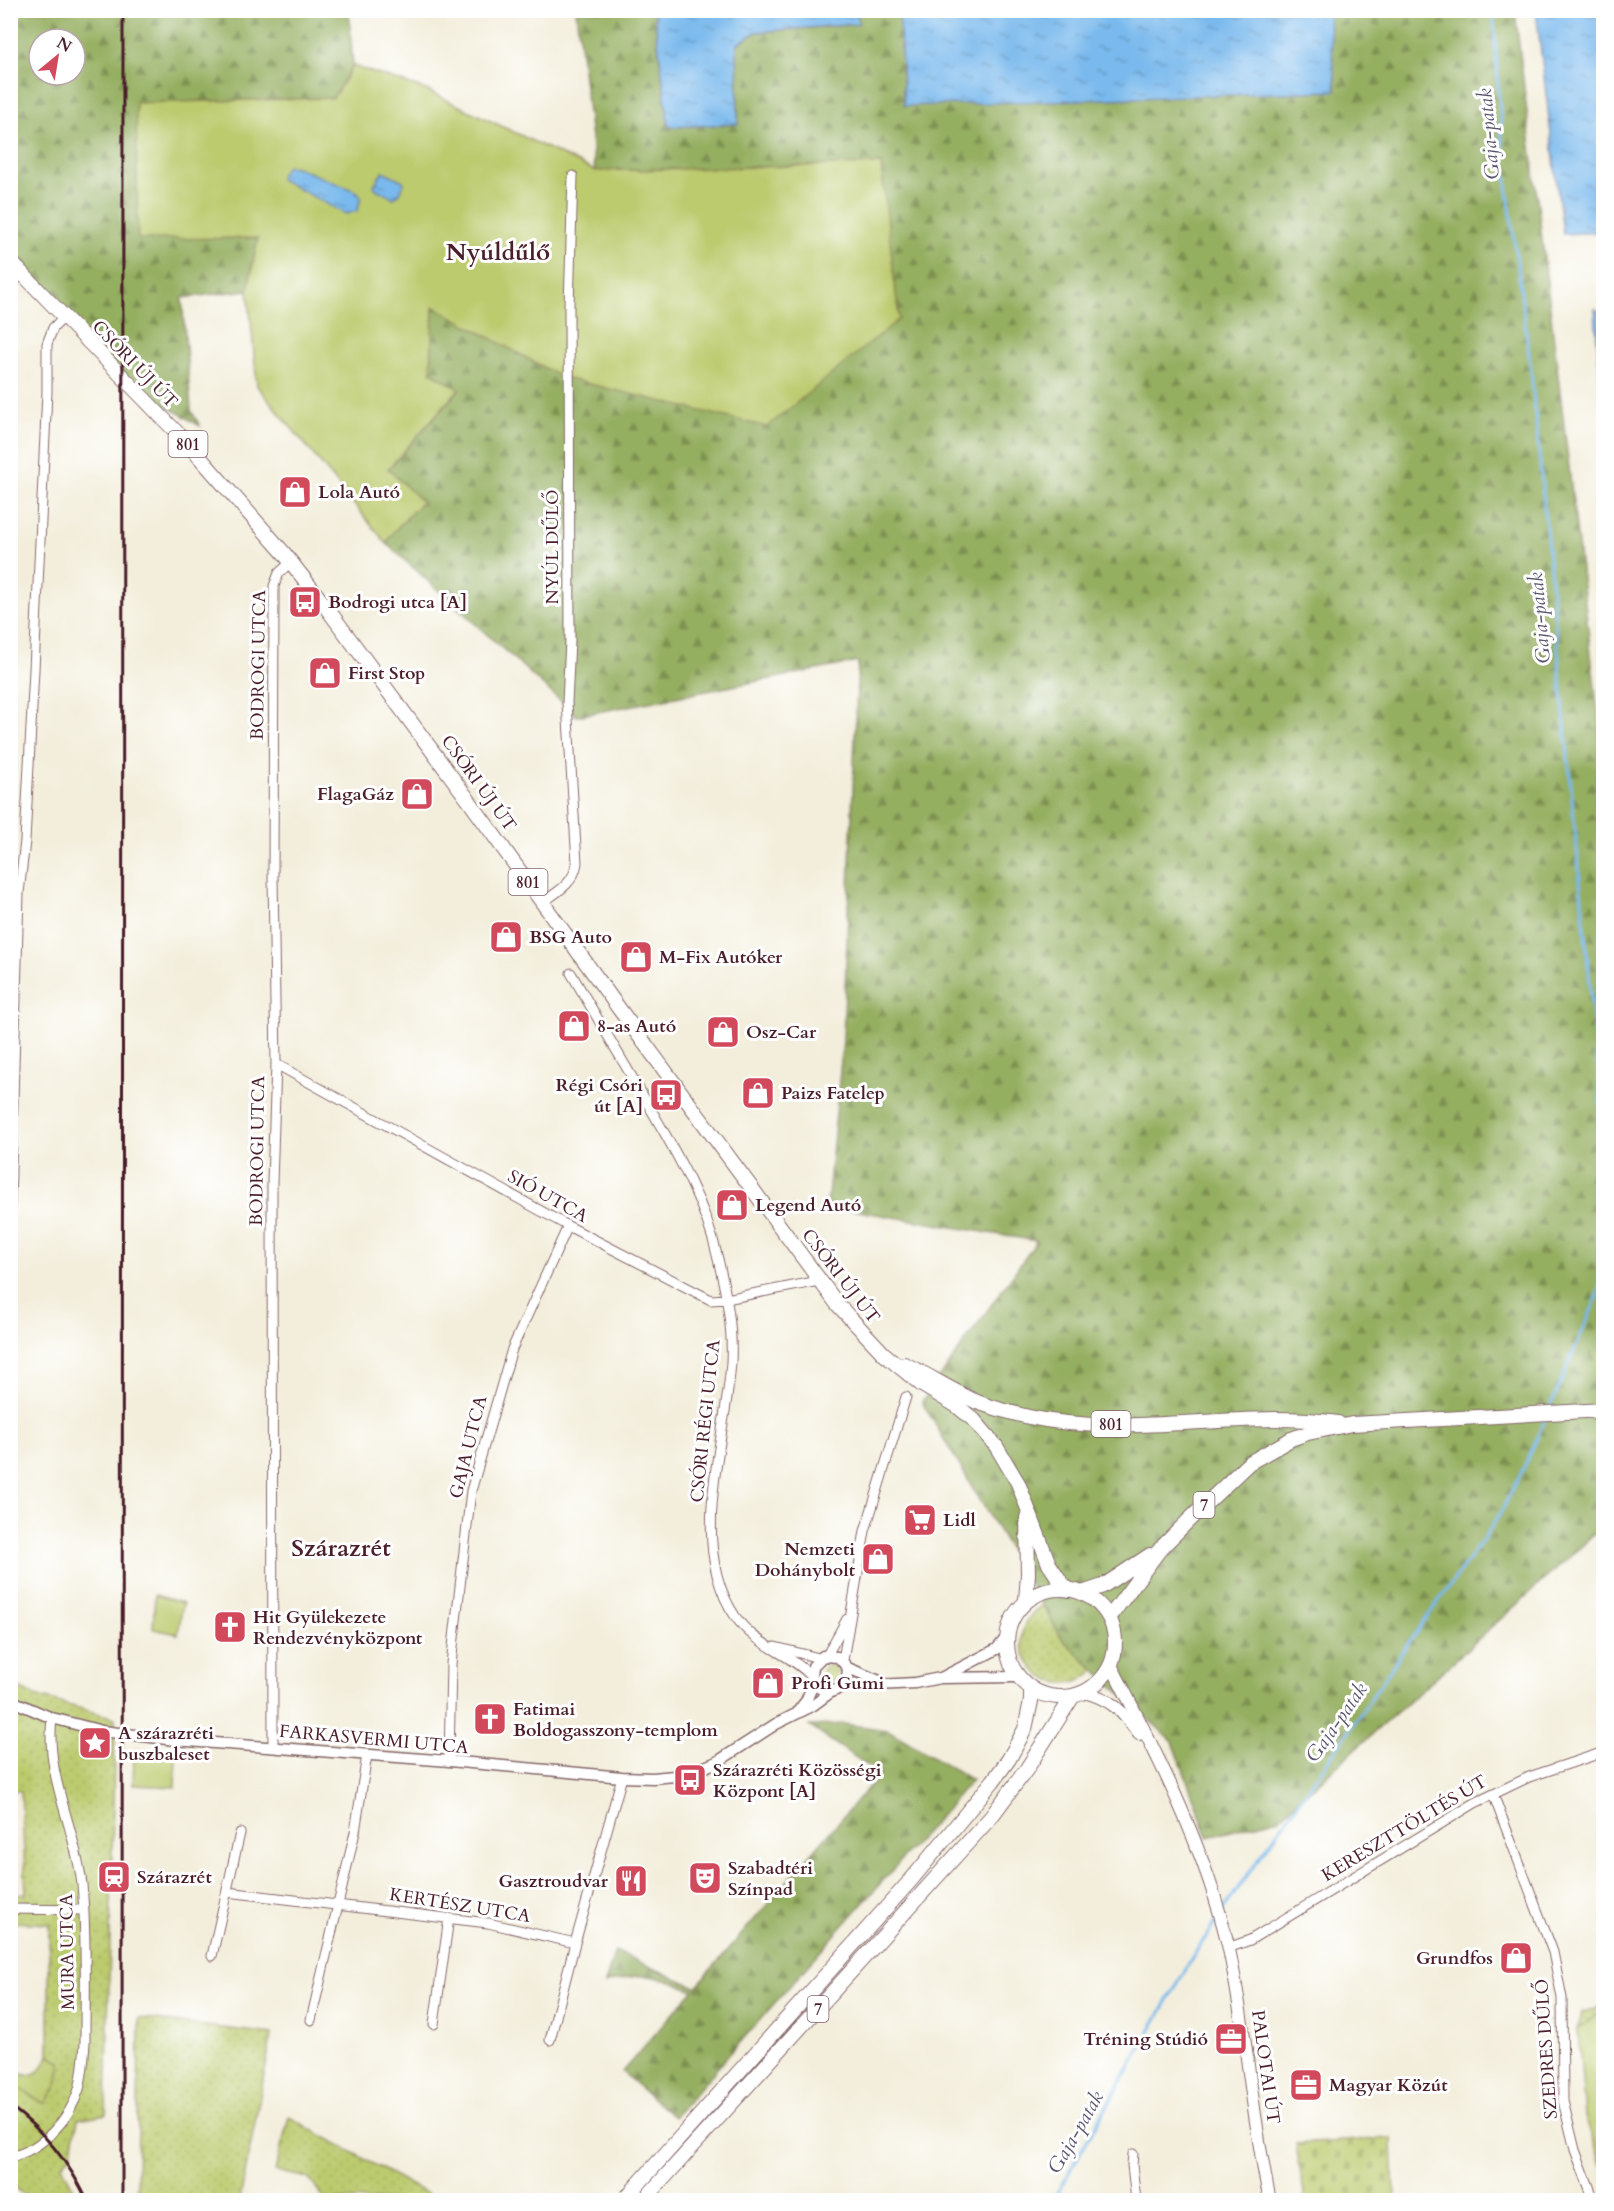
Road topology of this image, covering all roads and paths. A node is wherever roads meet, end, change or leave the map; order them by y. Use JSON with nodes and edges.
{"nodes":[{"id":1,"x":573,"y":176,"type":"dead end"},
{"id":2,"x":10,"y":261,"type":"edge"},
{"id":3,"x":64,"y":317,"type":"junction"},
{"id":4,"x":291,"y":562,"type":"junction"},
{"id":5,"x":543,"y":902,"type":"junction"},
{"id":6,"x":571,"y":973,"type":"dead end"},
{"id":7,"x":276,"y":1064,"type":"junction"},
{"id":8,"x":10,"y":1204,"type":"edge"},
{"id":9,"x":568,"y":1227,"type":"junction"},
{"id":10,"x":819,"y":1281,"type":"junction"},
{"id":11,"x":726,"y":1299,"type":"junction"},
{"id":12,"x":884,"y":1354,"type":"junction"},
{"id":13,"x":906,"y":1397,"type":"dead end"},
{"id":14,"x":1604,"y":1410,"type":"edge"},
{"id":15,"x":1352,"y":1424,"type":"junction"},
{"id":16,"x":1026,"y":1509,"type":"junction"},
{"id":17,"x":1160,"y":1549,"type":"junction"},
{"id":18,"x":1075,"y":1591,"type":"junction"},
{"id":19,"x":1026,"y":1600,"type":"junction"},
{"id":20,"x":850,"y":1614,"type":"junction"},
{"id":21,"x":1109,"y":1618,"type":"junction"},
{"id":22,"x":1006,"y":1638,"type":"junction"},
{"id":23,"x":763,"y":1642,"type":"junction"},
{"id":24,"x":823,"y":1656,"type":"junction"},
{"id":25,"x":845,"y":1664,"type":"junction"},
{"id":26,"x":1111,"y":1665,"type":"junction"},
{"id":27,"x":1017,"y":1677,"type":"junction"},
{"id":28,"x":940,"y":1678,"type":"junction"},
{"id":29,"x":813,"y":1680,"type":"junction"},
{"id":30,"x":885,"y":1683,"type":"junction"},
{"id":31,"x":839,"y":1688,"type":"junction"},
{"id":32,"x":1030,"y":1689,"type":"junction"},
{"id":33,"x":1078,"y":1694,"type":"junction"},
{"id":34,"x":10,"y":1700,"type":"edge"},
{"id":35,"x":795,"y":1713,"type":"junction"},
{"id":36,"x":52,"y":1718,"type":"junction"},
{"id":37,"x":273,"y":1747,"type":"junction"},
{"id":38,"x":1604,"y":1752,"type":"edge"},
{"id":39,"x":367,"y":1755,"type":"junction"},
{"id":40,"x":449,"y":1761,"type":"junction"},
{"id":41,"x":1160,"y":1761,"type":"junction"},
{"id":42,"x":622,"y":1777,"type":"junction"},
{"id":43,"x":1493,"y":1794,"type":"junction"},
{"id":44,"x":240,"y":1833,"type":"dead end"},
{"id":45,"x":227,"y":1892,"type":"junction"},
{"id":46,"x":339,"y":1905,"type":"junction"},
{"id":47,"x":10,"y":1909,"type":"edge"},
{"id":48,"x":83,"y":1910,"type":"junction"},
{"id":49,"x":449,"y":1918,"type":"junction"},
{"id":50,"x":1227,"y":1943,"type":"junction"},
{"id":51,"x":575,"y":1944,"type":"junction"},
{"id":52,"x":212,"y":1956,"type":"dead end"},
{"id":53,"x":311,"y":2020,"type":"dead end"},
{"id":54,"x":434,"y":2024,"type":"dead end"},
{"id":55,"x":550,"y":2040,"type":"dead end"},
{"id":56,"x":1133,"y":2154,"type":"dead end"},
{"id":57,"x":10,"y":2157,"type":"edge"},
{"id":58,"x":624,"y":2200,"type":"edge"},
{"id":59,"x":644,"y":2200,"type":"edge"},
{"id":60,"x":1136,"y":2200,"type":"edge"},
{"id":61,"x":1270,"y":2200,"type":"edge"},
{"id":62,"x":1594,"y":2200,"type":"edge"}],
"edges":[{"from":1,"to":5,"type":"street","name":"NYÚL DŰLŐ"},
{"from":2,"to":3,"type":"main road","name":"CSÓRI ÚJ ÚT","number":"801"},
{"from":3,"to":4,"type":"main road","name":"CSÓRI ÚJ ÚT","number":"801"},
{"from":3,"to":8,"type":"street"},
{"from":4,"to":5,"type":"main road","name":"CSÓRI ÚJ ÚT","number":"801"},
{"from":4,"to":7,"type":"street","name":"BODROGI UTCA"},
{"from":5,"to":10,"type":"main road","name":"CSÓRI ÚJ ÚT","number":"801"},
{"from":6,"to":11,"type":"street","name":"CSÓRI RÉGI UTCA"},
{"from":7,"to":9,"type":"street","name":"SIÓ UTCA"},
{"from":7,"to":37,"type":"street","name":"BODROGI UTCA"},
{"from":9,"to":11,"type":"street","name":"SIÓ UTCA"},
{"from":9,"to":40,"type":"street","name":"GAJA UTCA"},
{"from":10,"to":11,"type":"street","name":"SIÓ UTCA"},
{"from":10,"to":12,"type":"main road","name":"CSÓRI ÚJ ÚT","number":"801"},
{"from":11,"to":23,"type":"street","name":"CSÓRI RÉGI UTCA"},
{"from":12,"to":15,"type":"main road","number":"801"},
{"from":12,"to":16,"type":"main road","number":"801"},
{"from":13,"to":20,"type":"street"},
{"from":14,"to":15,"type":"main road","number":"7"},
{"from":15,"to":17,"type":"main road","number":"7"},
{"from":16,"to":18,"type":"main road","number":"801"},
{"from":16,"to":19,"type":"main road","number":"801"},
{"from":17,"to":18,"type":"main road","number":"7"},
{"from":17,"to":21,"type":"main road","number":"7"},
{"from":18,"to":19,"type":"main road","number":"7"},
{"from":18,"to":21,"type":"main road"},
{"from":19,"to":22,"type":"main road"},
{"from":20,"to":24,"type":"street"},
{"from":20,"to":25,"type":"street"},
{"from":21,"to":26,"type":"main road"},
{"from":22,"to":27,"type":"main road"},
{"from":22,"to":28,"type":"street"},
{"from":23,"to":24,"type":"street","name":"CSÓRI RÉGI UTCA"},
{"from":23,"to":29,"type":"street","name":"CSÓRI RÉGI UTCA"},
{"from":24,"to":25,"type":"street"},
{"from":24,"to":29,"type":"street"},
{"from":25,"to":30,"type":"street"},
{"from":25,"to":31,"type":"street"},
{"from":26,"to":33,"type":"main road","number":"7"},
{"from":26,"to":41,"type":"main road"},
{"from":27,"to":28,"type":"street"},
{"from":27,"to":32,"type":"main road"},
{"from":28,"to":30,"type":"street"},
{"from":29,"to":31,"type":"street"},
{"from":29,"to":35,"type":"street","name":"FARKASVERMI UTCA"},
{"from":30,"to":31,"type":"street"},
{"from":31,"to":35,"type":"street","name":"FARKASVERMI UTCA"},
{"from":32,"to":33,"type":"main road"},
{"from":32,"to":58,"type":"main road","number":"7"},
{"from":33,"to":41,"type":"main road"},
{"from":33,"to":59,"type":"main road","number":"7"},
{"from":34,"to":36,"type":"street","name":"FARKASVERMI UTCA"},
{"from":35,"to":42,"type":"street","name":"FARKASVERMI UTCA"},
{"from":36,"to":37,"type":"street","name":"FARKASVERMI UTCA"},
{"from":36,"to":48,"type":"street","name":"MURA UTCA"},
{"from":37,"to":39,"type":"street","name":"FARKASVERMI UTCA"},
{"from":38,"to":43,"type":"street","name":"KERESZTTÖLTÉS ÚT"},
{"from":39,"to":40,"type":"street","name":"FARKASVERMI UTCA"},
{"from":39,"to":46,"type":"street"},
{"from":40,"to":42,"type":"street","name":"FARKASVERMI UTCA"},
{"from":41,"to":50,"type":"main road","name":"PALOTAI ÚT"},
{"from":42,"to":51,"type":"street"},
{"from":43,"to":50,"type":"street","name":"KERESZTTÖLTÉS ÚT"},
{"from":43,"to":62,"type":"street","name":"SZEDRES DŰLŐ"},
{"from":44,"to":45,"type":"street"},
{"from":45,"to":46,"type":"street","name":"KERTÉSZ UTCA"},
{"from":45,"to":52,"type":"street"},
{"from":46,"to":49,"type":"street","name":"KERTÉSZ UTCA"},
{"from":46,"to":53,"type":"street"},
{"from":47,"to":48,"type":"street"},
{"from":48,"to":57,"type":"street","name":"MURA UTCA"},
{"from":49,"to":51,"type":"street","name":"KERTÉSZ UTCA"},
{"from":49,"to":54,"type":"street"},
{"from":50,"to":61,"type":"main road","name":"PALOTAI ÚT"},
{"from":51,"to":55,"type":"street"},
{"from":56,"to":60,"type":"street"}]}
